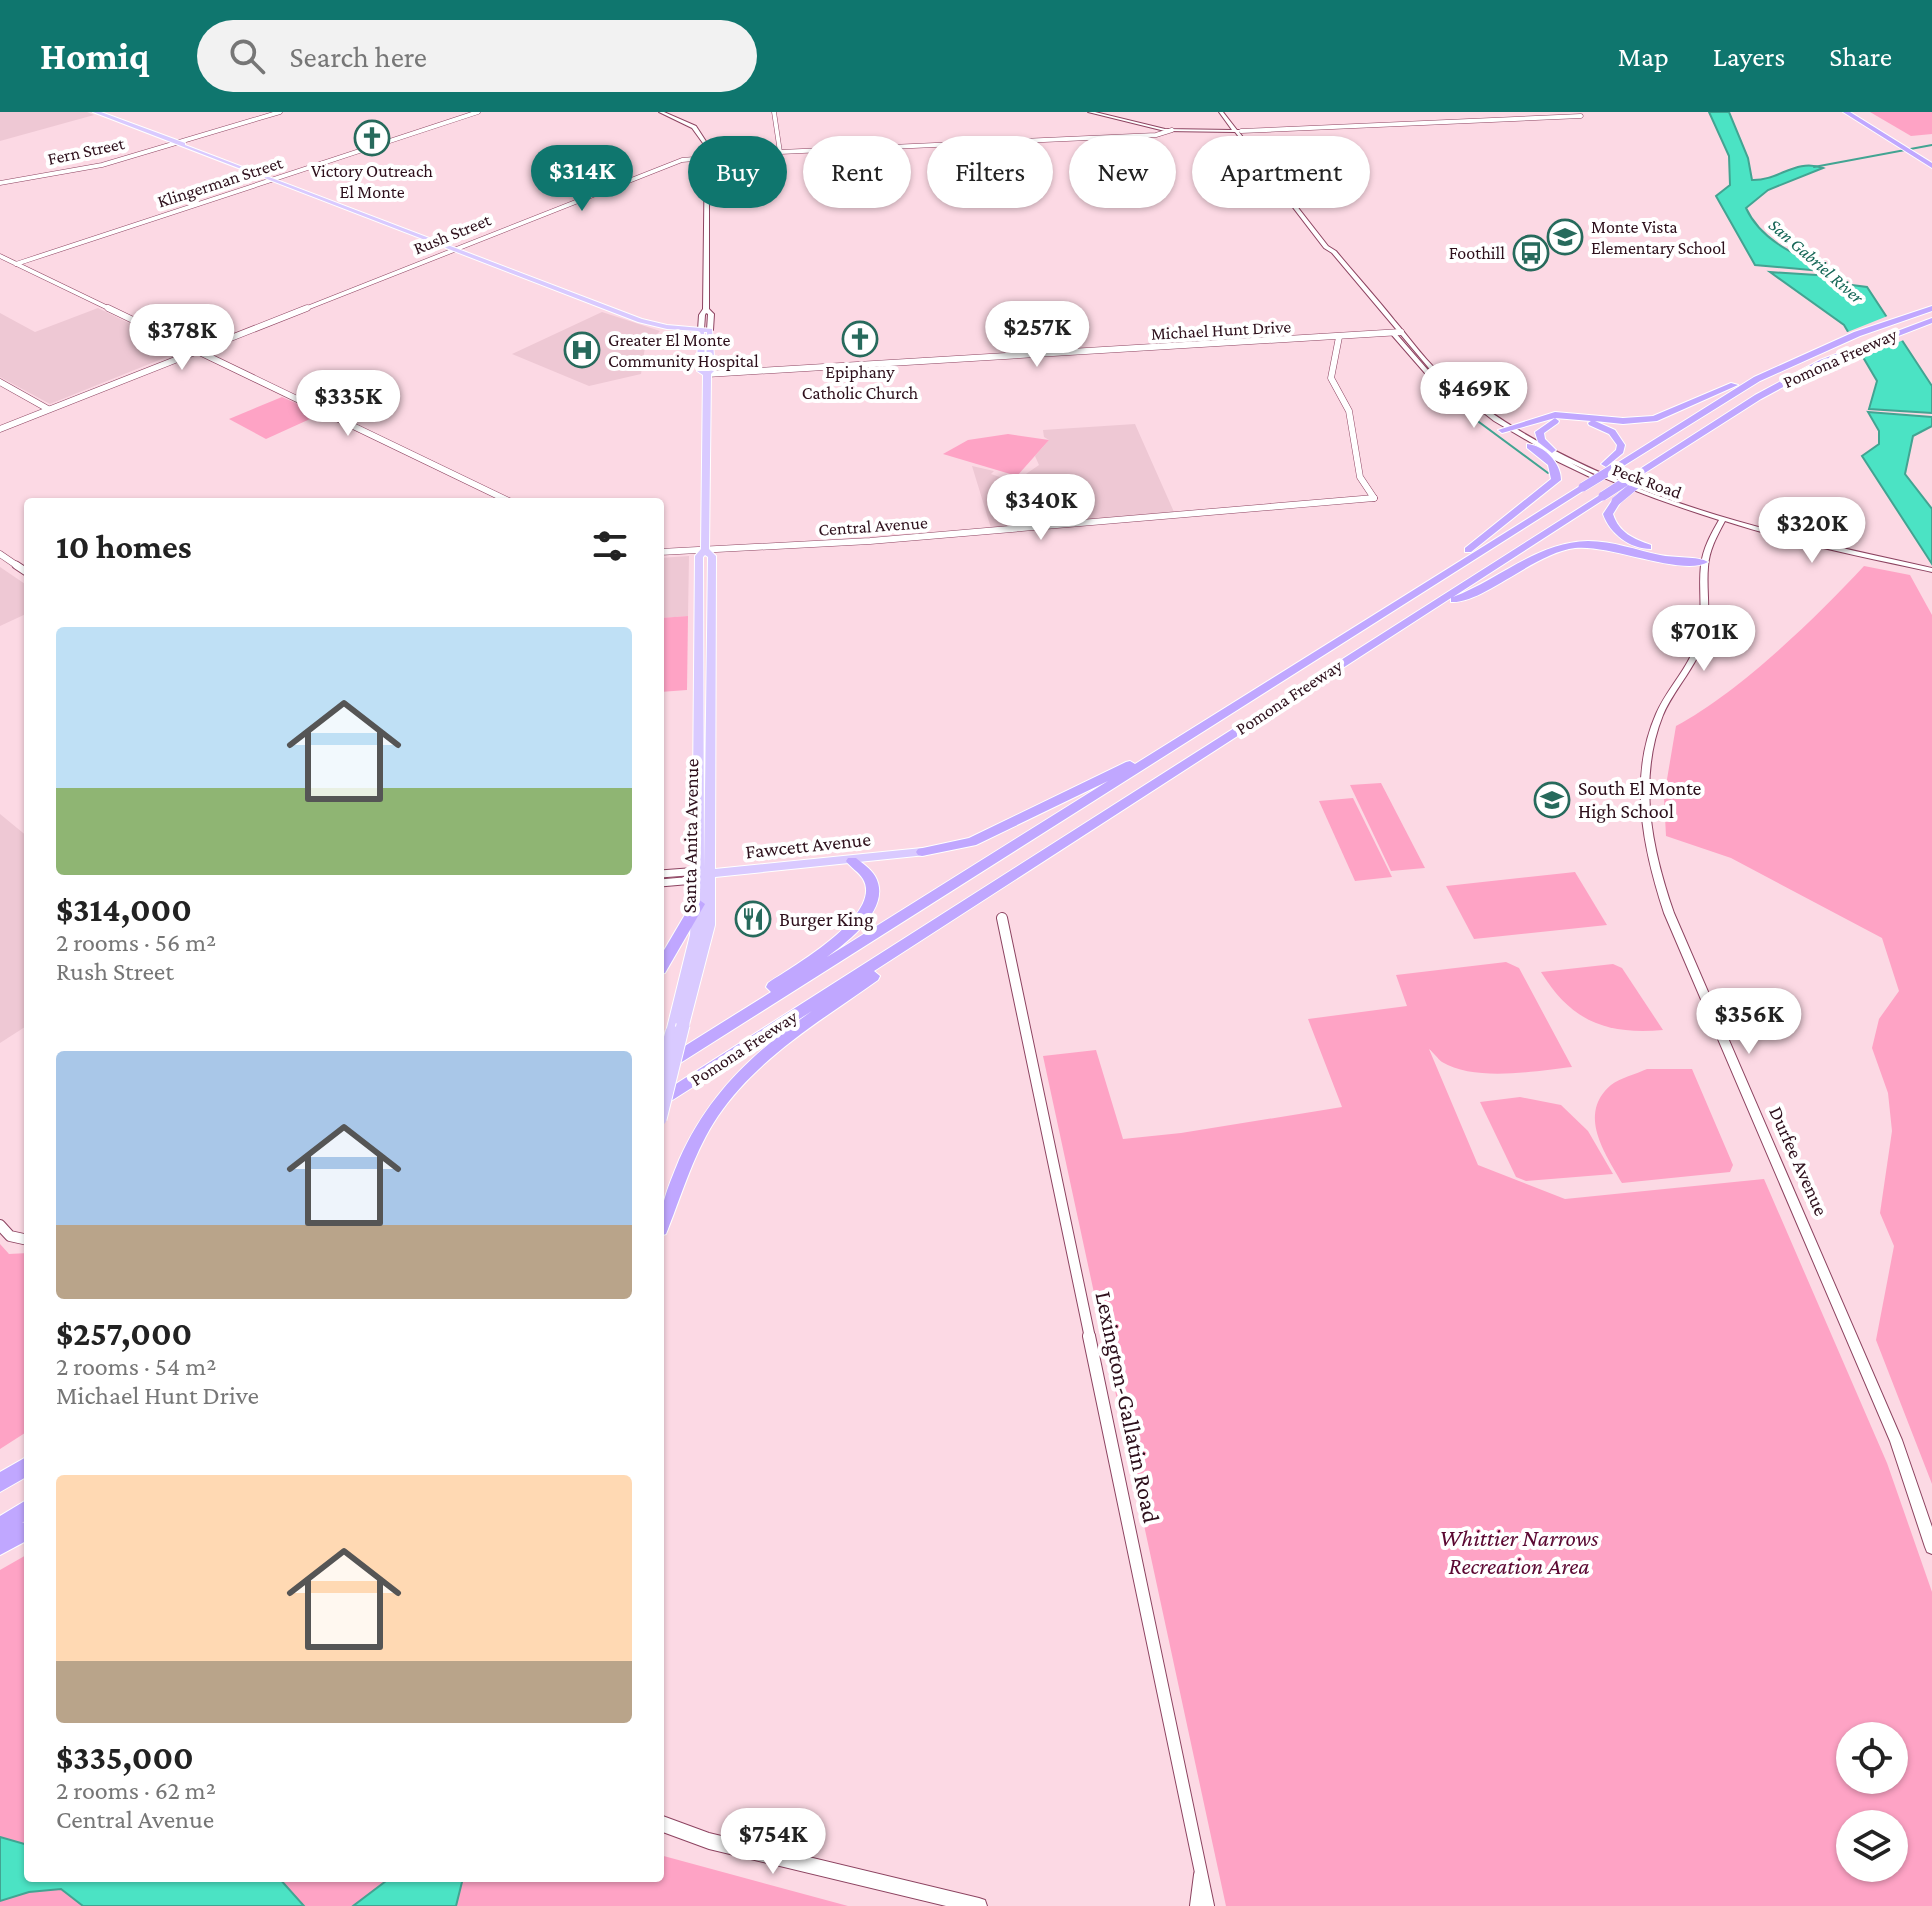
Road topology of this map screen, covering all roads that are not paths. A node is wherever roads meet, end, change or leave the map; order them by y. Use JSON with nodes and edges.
{"nodes":[{"id":1,"x":96,"y":112,"type":"edge"},
{"id":2,"x":280,"y":112,"type":"edge"},
{"id":3,"x":478,"y":112,"type":"edge"},
{"id":4,"x":661,"y":112,"type":"edge"},
{"id":5,"x":774,"y":112,"type":"edge"},
{"id":6,"x":1090,"y":112,"type":"edge"},
{"id":7,"x":1223,"y":112,"type":"edge"},
{"id":8,"x":1851,"y":112,"type":"edge"},
{"id":9,"x":1579,"y":114,"type":"edge"},
{"id":10,"x":1148,"y":126,"type":"junction"},
{"id":11,"x":1172,"y":130,"type":"junction"},
{"id":12,"x":1237,"y":131,"type":"junction"},
{"id":13,"x":1151,"y":135,"type":"junction"},
{"id":14,"x":702,"y":136,"type":"edge"},
{"id":15,"x":778,"y":136,"type":"edge"},
{"id":16,"x":176,"y":143,"type":"junction"},
{"id":17,"x":787,"y":152,"type":"edge"},
{"id":18,"x":688,"y":160,"type":"edge"},
{"id":19,"x":1927,"y":161,"type":"edge"},
{"id":20,"x":270,"y":180,"type":"junction"},
{"id":21,"x":0,"y":183,"type":"edge"},
{"id":22,"x":707,"y":208,"type":"edge"},
{"id":23,"x":452,"y":249,"type":"junction"},
{"id":24,"x":0,"y":256,"type":"edge"},
{"id":25,"x":16,"y":264,"type":"junction"},
{"id":26,"x":1932,"y":308,"type":"edge"},
{"id":27,"x":1932,"y":323,"type":"edge"},
{"id":28,"x":705,"y":330,"type":"junction"},
{"id":29,"x":1397,"y":333,"type":"junction"},
{"id":30,"x":1339,"y":337,"type":"junction"},
{"id":31,"x":197,"y":351,"type":"junction"},
{"id":32,"x":707,"y":374,"type":"junction"},
{"id":33,"x":1757,"y":379,"type":"junction"},
{"id":34,"x":0,"y":382,"type":"edge"},
{"id":35,"x":48,"y":409,"type":"junction"},
{"id":36,"x":0,"y":429,"type":"edge"},
{"id":37,"x":1506,"y":429,"type":"junction"},
{"id":38,"x":1530,"y":446,"type":"junction"},
{"id":39,"x":1552,"y":450,"type":"junction"},
{"id":40,"x":1610,"y":466,"type":"junction"},
{"id":41,"x":1638,"y":477,"type":"junction"},
{"id":42,"x":503,"y":498,"type":"edge"},
{"id":43,"x":1721,"y":521,"type":"junction"},
{"id":44,"x":705,"y":550,"type":"junction"},
{"id":45,"x":664,"y":552,"type":"edge"},
{"id":46,"x":0,"y":554,"type":"edge"},
{"id":47,"x":1703,"y":562,"type":"junction"},
{"id":48,"x":24,"y":570,"type":"edge"},
{"id":49,"x":1932,"y":572,"type":"edge"},
{"id":50,"x":1407,"y":599,"type":"junction"},
{"id":51,"x":1431,"y":606,"type":"junction"},
{"id":52,"x":699,"y":712,"type":"junction"},
{"id":53,"x":711,"y":712,"type":"junction"},
{"id":54,"x":1153,"y":758,"type":"junction"},
{"id":55,"x":922,"y":852,"type":"joint"},
{"id":56,"x":852,"y":861,"type":"junction"},
{"id":57,"x":704,"y":874,"type":"junction"},
{"id":58,"x":664,"y":878,"type":"edge"},
{"id":59,"x":992,"y":890,"type":"junction"},
{"id":60,"x":698,"y":904,"type":"junction"},
{"id":61,"x":1002,"y":918,"type":"dead end"},
{"id":62,"x":664,"y":962,"type":"edge"},
{"id":63,"x":678,"y":1028,"type":"junction"},
{"id":64,"x":679,"y":1057,"type":"junction"},
{"id":65,"x":664,"y":1066,"type":"edge"},
{"id":66,"x":664,"y":1067,"type":"edge"},
{"id":67,"x":664,"y":1099,"type":"edge"},
{"id":68,"x":664,"y":1100,"type":"edge"},
{"id":69,"x":664,"y":1220,"type":"edge"},
{"id":70,"x":0,"y":1225,"type":"edge"},
{"id":71,"x":24,"y":1239,"type":"edge"},
{"id":72,"x":24,"y":1468,"type":"edge"},
{"id":73,"x":0,"y":1483,"type":"edge"},
{"id":74,"x":24,"y":1511,"type":"edge"},
{"id":75,"x":0,"y":1527,"type":"edge"},
{"id":76,"x":24,"y":1532,"type":"edge"},
{"id":77,"x":0,"y":1546,"type":"edge"},
{"id":78,"x":1932,"y":1547,"type":"edge"},
{"id":79,"x":664,"y":1824,"type":"edge"},
{"id":80,"x":1201,"y":1868,"type":"junction"},
{"id":81,"x":979,"y":1906,"type":"edge"},
{"id":82,"x":1196,"y":1906,"type":"edge"},
{"id":83,"x":1208,"y":1906,"type":"edge"}],
"edges":[{"from":1,"to":16,"type":"main road"},
{"from":2,"to":16,"type":"street","name":"Fern Street"},
{"from":3,"to":20,"type":"street","name":"Klingerman Street"},
{"from":4,"to":14,"type":"main road"},
{"from":5,"to":15,"type":"street"},
{"from":6,"to":10,"type":"main road"},
{"from":7,"to":12,"type":"main road"},
{"from":8,"to":19,"type":"highway"},
{"from":9,"to":12,"type":"street"},
{"from":10,"to":11,"type":"main road"},
{"from":10,"to":13,"type":"main road"},
{"from":11,"to":12,"type":"main road"},
{"from":11,"to":13,"type":"street","name":"Rush Street"},
{"from":12,"to":29,"type":"main road"},
{"from":13,"to":17,"type":"street","name":"Rush Street"},
{"from":16,"to":20,"type":"main road"},
{"from":16,"to":21,"type":"street","name":"Fern Street"},
{"from":18,"to":23,"type":"street","name":"Rush Street"},
{"from":20,"to":23,"type":"main road"},
{"from":20,"to":25,"type":"street","name":"Klingerman Street"},
{"from":22,"to":28,"type":"main road"},
{"from":23,"to":28,"type":"main road"},
{"from":23,"to":31,"type":"street","name":"Rush Street"},
{"from":24,"to":25,"type":"street"},
{"from":25,"to":31,"type":"street"},
{"from":26,"to":33,"type":"highway","name":"Pomona Freeway"},
{"from":27,"to":41,"type":"highway","name":"Pomona Freeway"},
{"from":28,"to":32,"type":"main road","name":"Santa Anita Avenue"},
{"from":29,"to":30,"type":"street","name":"Michael Hunt Drive"},
{"from":29,"to":37,"type":"main road","name":"Peck Road"},
{"from":30,"to":32,"type":"street","name":"Michael Hunt Drive"},
{"from":30,"to":44,"type":"street","name":"Central Avenue"},
{"from":31,"to":35,"type":"street","name":"Rush Street"},
{"from":31,"to":42,"type":"street"},
{"from":32,"to":44,"type":"main road","name":"Santa Anita Avenue"},
{"from":33,"to":37,"type":"highway"},
{"from":33,"to":40,"type":"highway","name":"Pomona Freeway"},
{"from":34,"to":35,"type":"street"},
{"from":35,"to":36,"type":"street","name":"Rush Street"},
{"from":37,"to":38,"type":"main road","name":"Peck Road"},
{"from":37,"to":39,"type":"main road","name":"Peck Road"},
{"from":38,"to":43,"type":"main road","name":"Peck Road"},
{"from":38,"to":50,"type":"highway"},
{"from":39,"to":40,"type":"highway"},
{"from":39,"to":43,"type":"main road","name":"Peck Road"},
{"from":40,"to":50,"type":"highway","name":"Pomona Freeway","bridge":true},
{"from":41,"to":47,"type":"highway","bridge":true},
{"from":41,"to":51,"type":"highway","name":"Pomona Freeway","bridge":true},
{"from":43,"to":47,"type":"main road","name":"Durfee Avenue"},
{"from":43,"to":49,"type":"main road","name":"Peck Road"},
{"from":44,"to":45,"type":"street","name":"Central Avenue"},
{"from":44,"to":52,"type":"main road","name":"Santa Anita Avenue"},
{"from":44,"to":53,"type":"main road","name":"Santa Anita Avenue"},
{"from":46,"to":48,"type":"street"},
{"from":47,"to":51,"type":"highway"},
{"from":47,"to":78,"type":"main road","name":"Durfee Avenue"},
{"from":50,"to":54,"type":"highway","name":"Pomona Freeway"},
{"from":51,"to":59,"type":"highway","name":"Pomona Freeway"},
{"from":52,"to":53,"type":"main road"},
{"from":52,"to":57,"type":"main road","name":"Santa Anita Avenue"},
{"from":53,"to":57,"type":"main road","name":"Santa Anita Avenue"},
{"from":54,"to":55,"type":"highway"},
{"from":54,"to":64,"type":"highway","name":"Pomona Freeway"},
{"from":55,"to":56,"type":"main road","name":"Fawcett Avenue"},
{"from":56,"to":57,"type":"main road","name":"Fawcett Avenue"},
{"from":56,"to":64,"type":"highway"},
{"from":57,"to":58,"type":"street"},
{"from":57,"to":60,"type":"main road","name":"Santa Anita Avenue"},
{"from":57,"to":63,"type":"main road","name":"Santa Anita Avenue"},
{"from":59,"to":68,"type":"highway","name":"Pomona Freeway"},
{"from":59,"to":69,"type":"highway"},
{"from":60,"to":62,"type":"highway"},
{"from":60,"to":63,"type":"main road","name":"Santa Anita Avenue"},
{"from":61,"to":80,"type":"street","name":"Lexington-Gallatin Road"},
{"from":63,"to":66,"type":"main road","name":"Santa Anita Avenue","bridge":true},
{"from":63,"to":67,"type":"main road","name":"Santa Anita Avenue","bridge":true},
{"from":64,"to":65,"type":"highway","name":"Pomona Freeway"},
{"from":70,"to":71,"type":"street"},
{"from":72,"to":73,"type":"highway"},
{"from":74,"to":75,"type":"highway"},
{"from":76,"to":77,"type":"highway"},
{"from":79,"to":81,"type":"main road"},
{"from":80,"to":82,"type":"street"},
{"from":80,"to":83,"type":"street","name":"Lexington-Gallatin Road"}]}
